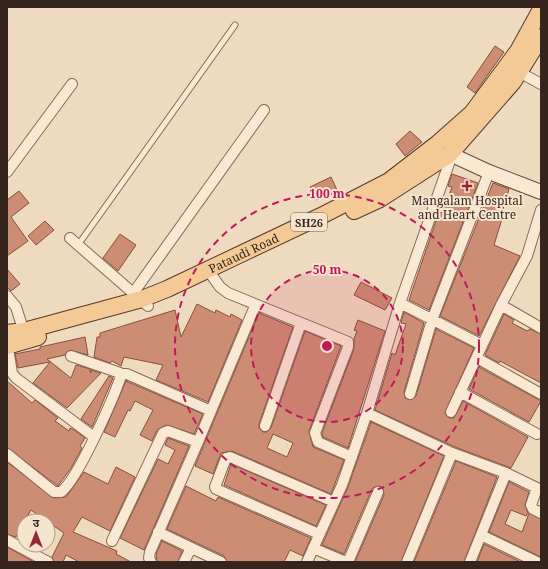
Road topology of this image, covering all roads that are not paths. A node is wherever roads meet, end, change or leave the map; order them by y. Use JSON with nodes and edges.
{"nodes":[{"id":1,"x":541,"y":9,"type":"edge"},
{"id":2,"x":235,"y":25,"type":"dead end"},
{"id":3,"x":541,"y":37,"type":"edge"},
{"id":4,"x":519,"y":72,"type":"junction"},
{"id":5,"x":72,"y":84,"type":"dead end"},
{"id":6,"x":541,"y":84,"type":"edge"},
{"id":7,"x":264,"y":110,"type":"dead end"},
{"id":8,"x":451,"y":154,"type":"junction"},
{"id":9,"x":7,"y":172,"type":"edge"},
{"id":10,"x":489,"y":172,"type":"junction"},
{"id":11,"x":541,"y":192,"type":"edge"},
{"id":12,"x":541,"y":210,"type":"edge"},
{"id":13,"x":70,"y":238,"type":"dead end"},
{"id":14,"x":78,"y":245,"type":"junction"},
{"id":15,"x":211,"y":274,"type":"junction"},
{"id":16,"x":7,"y":296,"type":"edge"},
{"id":17,"x":141,"y":299,"type":"junction"},
{"id":18,"x":400,"y":303,"type":"junction"},
{"id":19,"x":501,"y":305,"type":"junction"},
{"id":20,"x":254,"y":306,"type":"junction"},
{"id":21,"x":432,"y":320,"type":"junction"},
{"id":22,"x":301,"y":323,"type":"junction"},
{"id":23,"x":541,"y":328,"type":"edge"},
{"id":24,"x":25,"y":335,"type":"junction"},
{"id":25,"x":7,"y":341,"type":"edge"},
{"id":26,"x":482,"y":345,"type":"junction"},
{"id":27,"x":72,"y":356,"type":"dead end"},
{"id":28,"x":477,"y":358,"type":"junction"},
{"id":29,"x":121,"y":374,"type":"junction"},
{"id":30,"x":460,"y":392,"type":"junction"},
{"id":31,"x":410,"y":394,"type":"dead end"},
{"id":32,"x":541,"y":394,"type":"edge"},
{"id":33,"x":211,"y":411,"type":"junction"},
{"id":34,"x":451,"y":412,"type":"dead end"},
{"id":35,"x":367,"y":413,"type":"junction"},
{"id":36,"x":265,"y":426,"type":"dead end"},
{"id":37,"x":537,"y":434,"type":"dead end"},
{"id":38,"x":94,"y":437,"type":"junction"},
{"id":39,"x":198,"y":442,"type":"junction"},
{"id":40,"x":452,"y":453,"type":"junction"},
{"id":41,"x":7,"y":454,"type":"edge"},
{"id":42,"x":352,"y":457,"type":"junction"},
{"id":43,"x":506,"y":473,"type":"junction"},
{"id":44,"x":539,"y":484,"type":"edge"},
{"id":45,"x":378,"y":492,"type":"dead end"},
{"id":46,"x":334,"y":502,"type":"junction"},
{"id":47,"x":541,"y":513,"type":"edge"},
{"id":48,"x":158,"y":532,"type":"junction"},
{"id":49,"x":319,"y":534,"type":"junction"},
{"id":50,"x":481,"y":535,"type":"junction"},
{"id":51,"x":7,"y":540,"type":"edge"},
{"id":52,"x":112,"y":541,"type":"dead end"},
{"id":53,"x":191,"y":548,"type":"junction"},
{"id":54,"x":313,"y":548,"type":"junction"},
{"id":55,"x":48,"y":562,"type":"edge"},
{"id":56,"x":151,"y":562,"type":"edge"},
{"id":57,"x":184,"y":562,"type":"edge"},
{"id":58,"x":221,"y":562,"type":"edge"},
{"id":59,"x":307,"y":562,"type":"edge"},
{"id":60,"x":347,"y":562,"type":"edge"},
{"id":61,"x":407,"y":562,"type":"edge"},
{"id":62,"x":470,"y":562,"type":"edge"},
{"id":63,"x":537,"y":562,"type":"edge"}],
"edges":[{"from":1,"to":15,"type":"main road","name":"Pataudi Road","number":"SH26"},
{"from":2,"to":14,"type":"lane"},
{"from":3,"to":4,"type":"main road","number":"SH26"},
{"from":4,"to":6,"type":"street"},
{"from":4,"to":8,"type":"main road","number":"SH26"},
{"from":5,"to":9,"type":"street"},
{"from":7,"to":17,"type":"street"},
{"from":8,"to":10,"type":"street"},
{"from":8,"to":15,"type":"main road","number":"SH26"},
{"from":8,"to":18,"type":"street"},
{"from":10,"to":11,"type":"street"},
{"from":10,"to":21,"type":"street"},
{"from":12,"to":19,"type":"street"},
{"from":13,"to":14,"type":"street"},
{"from":14,"to":17,"type":"street"},
{"from":15,"to":17,"type":"main road","number":"SH26"},
{"from":15,"to":20,"type":"street"},
{"from":16,"to":24,"type":"street"},
{"from":17,"to":24,"type":"main road","number":"SH26"},
{"from":18,"to":21,"type":"street"},
{"from":18,"to":35,"type":"street"},
{"from":19,"to":23,"type":"street"},
{"from":19,"to":26,"type":"street"},
{"from":20,"to":22,"type":"street"},
{"from":20,"to":33,"type":"street"},
{"from":21,"to":26,"type":"street"},
{"from":21,"to":31,"type":"street"},
{"from":22,"to":36,"type":"street"},
{"from":22,"to":42,"type":"street"},
{"from":24,"to":25,"type":"main road","number":"SH26"},
{"from":25,"to":38,"type":"street"},
{"from":26,"to":28,"type":"street"},
{"from":27,"to":29,"type":"street"},
{"from":28,"to":30,"type":"street"},
{"from":28,"to":32,"type":"street"},
{"from":29,"to":33,"type":"street"},
{"from":29,"to":38,"type":"street"},
{"from":30,"to":34,"type":"street"},
{"from":30,"to":37,"type":"street"},
{"from":33,"to":39,"type":"street"},
{"from":35,"to":40,"type":"street"},
{"from":35,"to":42,"type":"street"},
{"from":38,"to":41,"type":"street"},
{"from":39,"to":48,"type":"street"},
{"from":39,"to":52,"type":"street"},
{"from":40,"to":43,"type":"street"},
{"from":40,"to":61,"type":"street"},
{"from":42,"to":46,"type":"street"},
{"from":43,"to":44,"type":"street"},
{"from":43,"to":50,"type":"street"},
{"from":44,"to":47,"type":"street"},
{"from":45,"to":60,"type":"street"},
{"from":46,"to":49,"type":"street"},
{"from":46,"to":49,"type":"street"},
{"from":48,"to":53,"type":"street"},
{"from":48,"to":56,"type":"street"},
{"from":49,"to":54,"type":"street"},
{"from":50,"to":62,"type":"street"},
{"from":50,"to":63,"type":"street"},
{"from":51,"to":55,"type":"street"},
{"from":53,"to":57,"type":"street"},
{"from":53,"to":58,"type":"street"},
{"from":54,"to":59,"type":"street"},
{"from":54,"to":60,"type":"street"}]}
